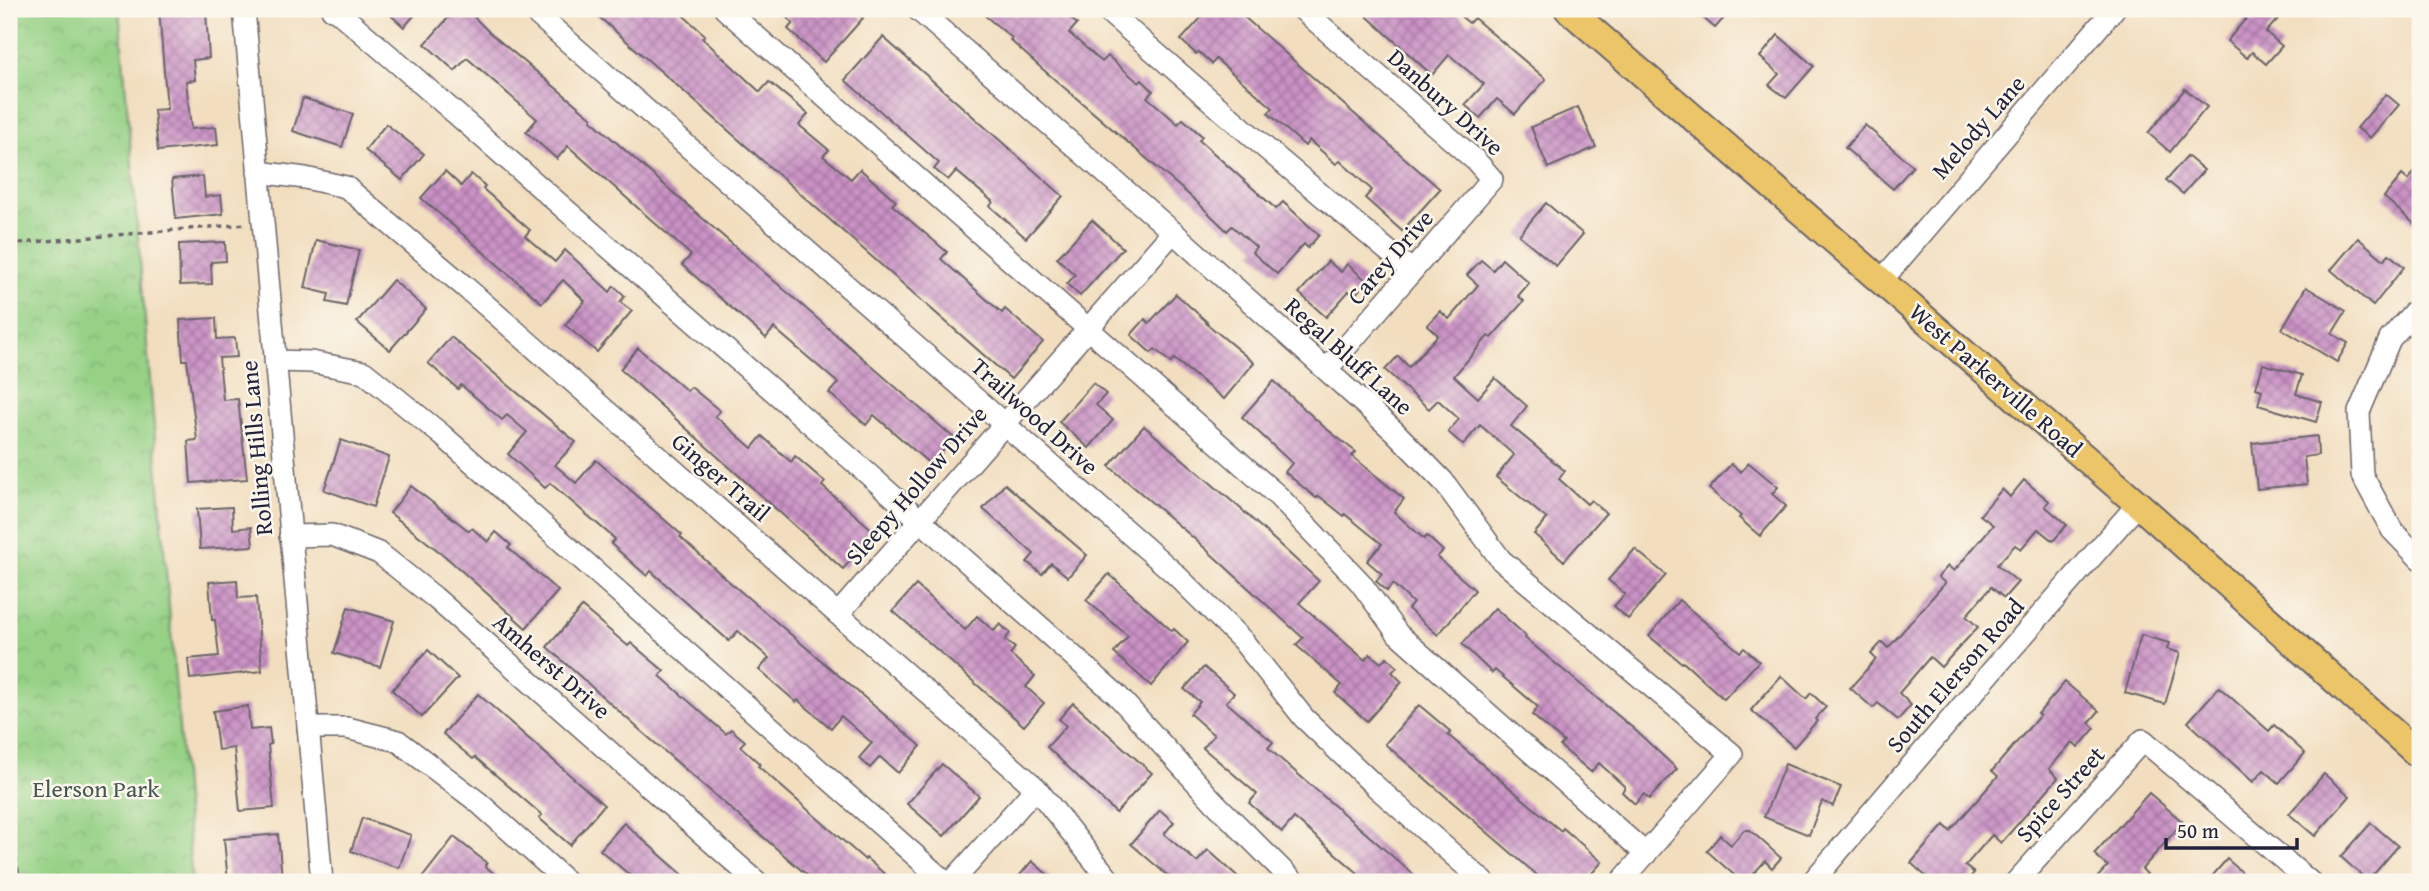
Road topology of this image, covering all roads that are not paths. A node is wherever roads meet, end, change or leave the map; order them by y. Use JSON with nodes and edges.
{"nodes":[{"id":1,"x":244,"y":9,"type":"edge"},
{"id":2,"x":332,"y":9,"type":"edge"},
{"id":3,"x":531,"y":9,"type":"edge"},
{"id":4,"x":725,"y":9,"type":"edge"},
{"id":5,"x":917,"y":9,"type":"edge"},
{"id":6,"x":1105,"y":9,"type":"edge"},
{"id":7,"x":1302,"y":9,"type":"edge"},
{"id":8,"x":1568,"y":9,"type":"edge"},
{"id":9,"x":2114,"y":9,"type":"edge"},
{"id":10,"x":258,"y":172,"type":"junction"},
{"id":11,"x":1492,"y":179,"type":"joint"},
{"id":12,"x":1173,"y":232,"type":"junction"},
{"id":13,"x":1412,"y":271,"type":"junction"},
{"id":14,"x":1882,"y":280,"type":"junction"},
{"id":15,"x":2420,"y":305,"type":"edge"},
{"id":16,"x":1088,"y":330,"type":"junction"},
{"id":17,"x":275,"y":361,"type":"junction"},
{"id":18,"x":1327,"y":369,"type":"junction"},
{"id":19,"x":1005,"y":423,"type":"junction"},
{"id":20,"x":2138,"y":504,"type":"junction"},
{"id":21,"x":920,"y":520,"type":"junction"},
{"id":22,"x":290,"y":536,"type":"junction"},
{"id":23,"x":2420,"y":559,"type":"edge"},
{"id":24,"x":838,"y":614,"type":"junction"},
{"id":25,"x":308,"y":728,"type":"junction"},
{"id":26,"x":2420,"y":756,"type":"edge"},
{"id":27,"x":1037,"y":788,"type":"junction"},
{"id":28,"x":1646,"y":854,"type":"junction"},
{"id":29,"x":322,"y":882,"type":"edge"},
{"id":30,"x":567,"y":882,"type":"edge"},
{"id":31,"x":757,"y":882,"type":"edge"},
{"id":32,"x":945,"y":882,"type":"edge"},
{"id":33,"x":952,"y":882,"type":"edge"},
{"id":34,"x":1111,"y":882,"type":"edge"},
{"id":35,"x":1294,"y":882,"type":"edge"},
{"id":36,"x":1484,"y":882,"type":"edge"},
{"id":37,"x":1621,"y":882,"type":"edge"},
{"id":38,"x":1812,"y":882,"type":"edge"},
{"id":39,"x":2016,"y":882,"type":"edge"},
{"id":40,"x":2310,"y":882,"type":"edge"}],
"edges":[{"from":1,"to":10,"type":"street","name":"Rolling Hills Lane"},
{"from":2,"to":21,"type":"street"},
{"from":3,"to":19,"type":"street","name":"Trailwood Drive"},
{"from":4,"to":16,"type":"street"},
{"from":5,"to":12,"type":"street","name":"Regal Bluff Lane"},
{"from":6,"to":13,"type":"street"},
{"from":7,"to":11,"type":"street","name":"Danbury Drive"},
{"from":8,"to":14,"type":"main road","name":"West Parkerville Road"},
{"from":9,"to":14,"type":"street","name":"Melody Lane"},
{"from":10,"to":17,"type":"street","name":"Rolling Hills Lane"},
{"from":10,"to":24,"type":"street","name":"Ginger Trail"},
{"from":11,"to":13,"type":"street","name":"Carey Drive"},
{"from":12,"to":16,"type":"street","name":"Sleepy Hollow Drive"},
{"from":12,"to":18,"type":"street","name":"Regal Bluff Lane"},
{"from":13,"to":18,"type":"street","name":"Carey Drive"},
{"from":14,"to":20,"type":"main road","name":"West Parkerville Road"},
{"from":15,"to":23,"type":"street"},
{"from":16,"to":19,"type":"street","name":"Sleepy Hollow Drive"},
{"from":16,"to":28,"type":"street"},
{"from":17,"to":22,"type":"street","name":"Rolling Hills Lane"},
{"from":17,"to":32,"type":"street"},
{"from":18,"to":28,"type":"street","name":"Regal Bluff Lane"},
{"from":19,"to":21,"type":"street","name":"Sleepy Hollow Drive"},
{"from":19,"to":36,"type":"street","name":"Trailwood Drive"},
{"from":20,"to":26,"type":"main road","name":"West Parkerville Road"},
{"from":20,"to":38,"type":"street","name":"South Elerson Road"},
{"from":21,"to":24,"type":"street","name":"Sleepy Hollow Drive"},
{"from":21,"to":35,"type":"street"},
{"from":22,"to":25,"type":"street","name":"Rolling Hills Lane"},
{"from":22,"to":31,"type":"street","name":"Amherst Drive"},
{"from":24,"to":27,"type":"street","name":"Ginger Trail"},
{"from":25,"to":29,"type":"street","name":"Rolling Hills Lane"},
{"from":25,"to":30,"type":"street"},
{"from":27,"to":33,"type":"street"},
{"from":27,"to":34,"type":"street","name":"Ginger Trail"},
{"from":28,"to":37,"type":"street"},
{"from":39,"to":40,"type":"street","name":"Spice Street"}]}
